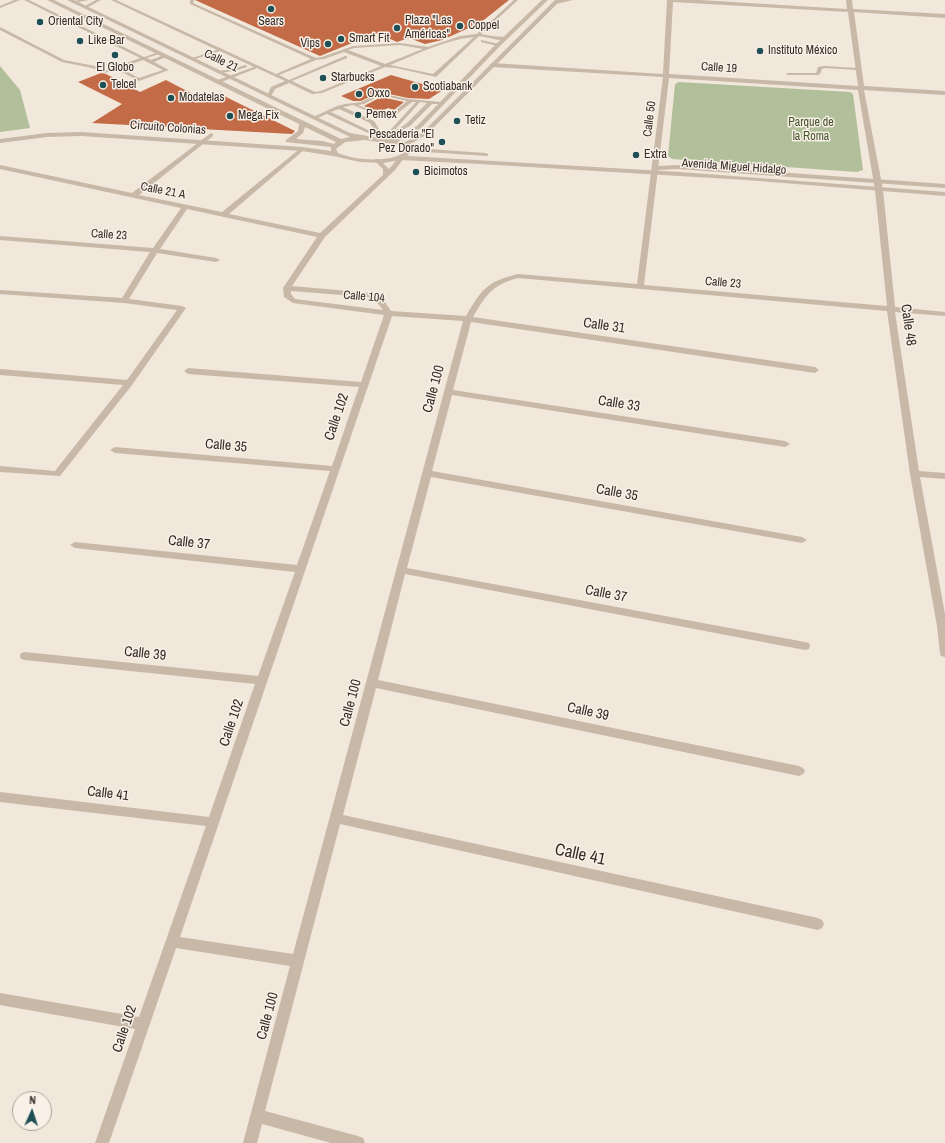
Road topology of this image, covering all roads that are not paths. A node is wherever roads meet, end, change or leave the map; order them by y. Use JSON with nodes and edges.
{"nodes":[{"id":1,"x":18,"y":0,"type":"edge"},
{"id":2,"x":26,"y":0,"type":"edge"},
{"id":3,"x":50,"y":0,"type":"edge"},
{"id":4,"x":86,"y":0,"type":"edge"},
{"id":5,"x":99,"y":0,"type":"edge"},
{"id":6,"x":113,"y":0,"type":"edge"},
{"id":7,"x":192,"y":0,"type":"edge"},
{"id":8,"x":516,"y":0,"type":"edge"},
{"id":9,"x":545,"y":0,"type":"edge"},
{"id":10,"x":570,"y":0,"type":"edge"},
{"id":11,"x":671,"y":0,"type":"edge"},
{"id":12,"x":848,"y":0,"type":"edge"},
{"id":13,"x":72,"y":1,"type":"edge"},
{"id":14,"x":557,"y":1,"type":"edge"},
{"id":15,"x":1,"y":6,"type":"edge"},
{"id":16,"x":85,"y":7,"type":"junction"},
{"id":17,"x":850,"y":11,"type":"junction"},
{"id":18,"x":945,"y":16,"type":"edge"},
{"id":19,"x":0,"y":28,"type":"edge"},
{"id":20,"x":478,"y":35,"type":"junction"},
{"id":21,"x":143,"y":36,"type":"junction"},
{"id":22,"x":505,"y":38,"type":"junction"},
{"id":23,"x":473,"y":39,"type":"junction"},
{"id":24,"x":131,"y":40,"type":"junction"},
{"id":25,"x":498,"y":45,"type":"junction"},
{"id":26,"x":428,"y":48,"type":"junction"},
{"id":27,"x":220,"y":50,"type":"junction"},
{"id":28,"x":344,"y":50,"type":"junction"},
{"id":29,"x":158,"y":53,"type":"junction"},
{"id":30,"x":165,"y":56,"type":"junction"},
{"id":31,"x":346,"y":57,"type":"dead end"},
{"id":32,"x":144,"y":58,"type":"junction"},
{"id":33,"x":193,"y":59,"type":"junction"},
{"id":34,"x":315,"y":59,"type":"junction"},
{"id":35,"x":151,"y":62,"type":"junction"},
{"id":36,"x":251,"y":64,"type":"junction"},
{"id":37,"x":492,"y":65,"type":"junction"},
{"id":38,"x":385,"y":66,"type":"junction"},
{"id":39,"x":257,"y":67,"type":"junction"},
{"id":40,"x":117,"y":68,"type":"junction"},
{"id":41,"x":858,"y":69,"type":"junction"},
{"id":42,"x":218,"y":72,"type":"junction"},
{"id":43,"x":788,"y":74,"type":"dead end"},
{"id":44,"x":276,"y":75,"type":"junction"},
{"id":45,"x":666,"y":76,"type":"junction"},
{"id":46,"x":230,"y":77,"type":"junction"},
{"id":47,"x":217,"y":82,"type":"junction"},
{"id":48,"x":289,"y":82,"type":"junction"},
{"id":49,"x":861,"y":88,"type":"junction"},
{"id":50,"x":945,"y":93,"type":"edge"},
{"id":51,"x":269,"y":96,"type":"junction"},
{"id":52,"x":410,"y":100,"type":"junction"},
{"id":53,"x":419,"y":101,"type":"junction"},
{"id":54,"x":431,"y":102,"type":"junction"},
{"id":55,"x":441,"y":103,"type":"junction"},
{"id":56,"x":353,"y":104,"type":"junction"},
{"id":57,"x":453,"y":106,"type":"junction"},
{"id":58,"x":338,"y":107,"type":"junction"},
{"id":59,"x":326,"y":112,"type":"junction"},
{"id":60,"x":313,"y":118,"type":"junction"},
{"id":61,"x":389,"y":119,"type":"junction"},
{"id":62,"x":302,"y":123,"type":"junction"},
{"id":63,"x":107,"y":128,"type":"dead end"},
{"id":64,"x":196,"y":134,"type":"dead end"},
{"id":65,"x":0,"y":135,"type":"edge"},
{"id":66,"x":211,"y":135,"type":"junction"},
{"id":67,"x":219,"y":136,"type":"dead end"},
{"id":68,"x":364,"y":138,"type":"junction"},
{"id":69,"x":265,"y":139,"type":"dead end"},
{"id":70,"x":386,"y":140,"type":"junction"},
{"id":71,"x":0,"y":141,"type":"edge"},
{"id":72,"x":203,"y":141,"type":"junction"},
{"id":73,"x":288,"y":141,"type":"junction"},
{"id":74,"x":341,"y":142,"type":"junction"},
{"id":75,"x":335,"y":146,"type":"junction"},
{"id":76,"x":406,"y":146,"type":"junction"},
{"id":77,"x":302,"y":149,"type":"junction"},
{"id":78,"x":335,"y":154,"type":"junction"},
{"id":79,"x":401,"y":158,"type":"junction"},
{"id":80,"x":377,"y":160,"type":"junction"},
{"id":81,"x":0,"y":167,"type":"edge"},
{"id":82,"x":654,"y":170,"type":"junction"},
{"id":83,"x":386,"y":176,"type":"junction"},
{"id":84,"x":877,"y":184,"type":"junction"},
{"id":85,"x":945,"y":186,"type":"edge"},
{"id":86,"x":945,"y":194,"type":"edge"},
{"id":87,"x":133,"y":196,"type":"junction"},
{"id":88,"x":186,"y":207,"type":"junction"},
{"id":89,"x":225,"y":214,"type":"junction"},
{"id":90,"x":322,"y":236,"type":"junction"},
{"id":91,"x":0,"y":238,"type":"edge"},
{"id":92,"x":155,"y":250,"type":"junction"},
{"id":93,"x":216,"y":260,"type":"dead end"},
{"id":94,"x":499,"y":280,"type":"joint"},
{"id":95,"x":287,"y":288,"type":"junction"},
{"id":96,"x":640,"y":288,"type":"junction"},
{"id":97,"x":0,"y":292,"type":"edge"},
{"id":98,"x":124,"y":301,"type":"junction"},
{"id":99,"x":891,"y":310,"type":"junction"},
{"id":100,"x":389,"y":313,"type":"junction"},
{"id":101,"x":945,"y":314,"type":"edge"},
{"id":102,"x":468,"y":319,"type":"junction"},
{"id":103,"x":815,"y":370,"type":"dead end"},
{"id":104,"x":188,"y":371,"type":"dead end"},
{"id":105,"x":0,"y":372,"type":"edge"},
{"id":106,"x":129,"y":383,"type":"junction"},
{"id":107,"x":364,"y":385,"type":"junction"},
{"id":108,"x":449,"y":392,"type":"junction"},
{"id":109,"x":785,"y":444,"type":"dead end"},
{"id":110,"x":115,"y":450,"type":"dead end"},
{"id":111,"x":0,"y":469,"type":"edge"},
{"id":112,"x":335,"y":469,"type":"junction"},
{"id":113,"x":427,"y":473,"type":"junction"},
{"id":114,"x":914,"y":474,"type":"junction"},
{"id":115,"x":945,"y":476,"type":"edge"},
{"id":116,"x":802,"y":540,"type":"dead end"},
{"id":117,"x":75,"y":545,"type":"dead end"},
{"id":118,"x":301,"y":568,"type":"junction"},
{"id":119,"x":401,"y":570,"type":"junction"},
{"id":120,"x":944,"y":627,"type":"edge"},
{"id":121,"x":805,"y":646,"type":"dead end"},
{"id":122,"x":945,"y":653,"type":"edge"},
{"id":123,"x":25,"y":656,"type":"dead end"},
{"id":124,"x":262,"y":681,"type":"junction"},
{"id":125,"x":372,"y":683,"type":"junction"},
{"id":126,"x":799,"y":771,"type":"dead end"},
{"id":127,"x":0,"y":797,"type":"edge"},
{"id":128,"x":336,"y":818,"type":"junction"},
{"id":129,"x":213,"y":822,"type":"junction"},
{"id":130,"x":818,"y":924,"type":"dead end"},
{"id":131,"x":172,"y":942,"type":"junction"},
{"id":132,"x":298,"y":961,"type":"junction"},
{"id":133,"x":0,"y":999,"type":"edge"},
{"id":134,"x":143,"y":1024,"type":"junction"},
{"id":135,"x":257,"y":1116,"type":"junction"},
{"id":136,"x":102,"y":1143,"type":"edge"},
{"id":137,"x":250,"y":1143,"type":"edge"},
{"id":138,"x":358,"y":1143,"type":"edge"}],
"edges":[{"from":1,"to":15,"type":"lane"},
{"from":2,"to":32,"type":"lane"},
{"from":3,"to":24,"type":"street","name":"Calle 21"},
{"from":4,"to":13,"type":"lane"},
{"from":5,"to":16,"type":"lane"},
{"from":6,"to":27,"type":"lane"},
{"from":7,"to":34,"type":"lane"},
{"from":8,"to":20,"type":"lane"},
{"from":9,"to":22,"type":"street"},
{"from":10,"to":14,"type":"street"},
{"from":11,"to":17,"type":"street"},
{"from":11,"to":45,"type":"street","name":"Calle 50"},
{"from":12,"to":17,"type":"street","name":"Calle 48"},
{"from":13,"to":16,"type":"street","name":"Calle 21"},
{"from":14,"to":37,"type":"street"},
{"from":16,"to":21,"type":"street","name":"Calle 21"},
{"from":17,"to":18,"type":"street"},
{"from":17,"to":41,"type":"street","name":"Calle 48"},
{"from":19,"to":40,"type":"lane"},
{"from":20,"to":22,"type":"lane"},
{"from":20,"to":23,"type":"lane"},
{"from":20,"to":26,"type":"lane"},
{"from":21,"to":24,"type":"street"},
{"from":21,"to":33,"type":"street","name":"Calle 21"},
{"from":22,"to":25,"type":"street"},
{"from":23,"to":25,"type":"lane"},
{"from":23,"to":38,"type":"lane"},
{"from":24,"to":29,"type":"street","name":"Calle 21"},
{"from":25,"to":55,"type":"street"},
{"from":26,"to":28,"type":"lane"},
{"from":26,"to":38,"type":"lane"},
{"from":27,"to":33,"type":"lane"},
{"from":27,"to":36,"type":"lane"},
{"from":28,"to":34,"type":"lane"},
{"from":28,"to":38,"type":"lane"},
{"from":29,"to":30,"type":"street","name":"Calle 21"},
{"from":29,"to":32,"type":"lane"},
{"from":30,"to":35,"type":"lane"},
{"from":30,"to":47,"type":"street","name":"Calle 21"},
{"from":31,"to":48,"type":"lane"},
{"from":32,"to":35,"type":"lane"},
{"from":32,"to":40,"type":"lane"},
{"from":33,"to":42,"type":"street","name":"Calle 21"},
{"from":34,"to":44,"type":"lane"},
{"from":35,"to":40,"type":"lane"},
{"from":36,"to":39,"type":"lane"},
{"from":36,"to":42,"type":"lane"},
{"from":37,"to":45,"type":"street","name":"Calle 19"},
{"from":37,"to":57,"type":"street"},
{"from":38,"to":48,"type":"lane"},
{"from":39,"to":44,"type":"lane"},
{"from":39,"to":46,"type":"lane"},
{"from":41,"to":43,"type":"lane"},
{"from":41,"to":49,"type":"street","name":"Calle 48"},
{"from":42,"to":46,"type":"street","name":"Calle 21"},
{"from":44,"to":48,"type":"lane"},
{"from":45,"to":49,"type":"street","name":"Calle 19"},
{"from":45,"to":82,"type":"street","name":"Calle 50"},
{"from":46,"to":47,"type":"lane"},
{"from":46,"to":51,"type":"street","name":"Calle 21"},
{"from":47,"to":62,"type":"street","name":"Calle 21"},
{"from":48,"to":51,"type":"lane"},
{"from":49,"to":50,"type":"street","name":"Calle 19"},
{"from":49,"to":84,"type":"street","name":"Calle 48"},
{"from":51,"to":60,"type":"street","name":"Calle 21"},
{"from":52,"to":53,"type":"lane"},
{"from":52,"to":56,"type":"lane"},
{"from":52,"to":61,"type":"lane"},
{"from":53,"to":54,"type":"lane"},
{"from":53,"to":70,"type":"lane"},
{"from":54,"to":55,"type":"lane"},
{"from":54,"to":70,"type":"lane"},
{"from":55,"to":57,"type":"street"},
{"from":55,"to":70,"type":"street"},
{"from":56,"to":58,"type":"lane"},
{"from":56,"to":61,"type":"lane"},
{"from":57,"to":76,"type":"street"},
{"from":58,"to":59,"type":"lane"},
{"from":58,"to":70,"type":"lane"},
{"from":59,"to":60,"type":"lane"},
{"from":59,"to":70,"type":"lane"},
{"from":60,"to":68,"type":"street","name":"Calle 21"},
{"from":61,"to":70,"type":"lane"},
{"from":62,"to":73,"type":"street"},
{"from":62,"to":74,"type":"street","name":"Calle 21"},
{"from":63,"to":65,"type":"street"},
{"from":64,"to":66,"type":"street","name":"Circuito Colonias"},
{"from":66,"to":67,"type":"street","name":"Circuito Colonias"},
{"from":66,"to":72,"type":"street"},
{"from":68,"to":70,"type":"street"},
{"from":68,"to":74,"type":"street"},
{"from":69,"to":73,"type":"street"},
{"from":70,"to":76,"type":"street","name":"Avenida Miguel Hidalgo"},
{"from":71,"to":72,"type":"street","name":"Circuito Colonias"},
{"from":72,"to":77,"type":"street","name":"Circuito Colonias"},
{"from":72,"to":87,"type":"street"},
{"from":73,"to":75,"type":"street"},
{"from":74,"to":75,"type":"street"},
{"from":75,"to":78,"type":"street"},
{"from":76,"to":79,"type":"street"},
{"from":76,"to":82,"type":"street","name":"Avenida Miguel Hidalgo"},
{"from":77,"to":78,"type":"street","name":"Circuito Colonias"},
{"from":77,"to":89,"type":"street"},
{"from":78,"to":80,"type":"street","name":"Circuito Colonias"},
{"from":79,"to":80,"type":"street","name":"Avenida Miguel Hidalgo"},
{"from":79,"to":82,"type":"street","name":"Avenida Miguel Hidalgo"},
{"from":79,"to":83,"type":"street"},
{"from":80,"to":83,"type":"street"},
{"from":81,"to":87,"type":"street","name":"Calle 21 A"},
{"from":82,"to":84,"type":"street","name":"Avenida Miguel Hidalgo"},
{"from":82,"to":96,"type":"street","name":"Calle 50"},
{"from":83,"to":90,"type":"street"},
{"from":84,"to":85,"type":"street","name":"Avenida Miguel Hidalgo"},
{"from":84,"to":86,"type":"street","name":"Avenida Miguel Hidalgo"},
{"from":84,"to":99,"type":"street","name":"Calle 48"},
{"from":87,"to":88,"type":"street","name":"Calle 21 A"},
{"from":88,"to":89,"type":"street","name":"Calle 21 A"},
{"from":88,"to":92,"type":"street"},
{"from":89,"to":90,"type":"street","name":"Calle 21 A"},
{"from":90,"to":95,"type":"street"},
{"from":91,"to":92,"type":"street","name":"Calle 23"},
{"from":92,"to":93,"type":"street","name":"Calle 23"},
{"from":92,"to":98,"type":"street"},
{"from":94,"to":96,"type":"street","name":"Calle 23"},
{"from":94,"to":102,"type":"street","name":"Calle 100"},
{"from":95,"to":100,"type":"street","name":"Calle 104"},
{"from":95,"to":100,"type":"street","name":"Calle 104"},
{"from":96,"to":99,"type":"street","name":"Calle 23"},
{"from":97,"to":98,"type":"street"},
{"from":98,"to":106,"type":"street"},
{"from":99,"to":101,"type":"street","name":"Calle 23"},
{"from":99,"to":114,"type":"street","name":"Calle 48"},
{"from":100,"to":102,"type":"street","name":"Calle 31"},
{"from":100,"to":107,"type":"street","name":"Calle 102"},
{"from":102,"to":103,"type":"street","name":"Calle 31"},
{"from":102,"to":108,"type":"street","name":"Calle 100"},
{"from":104,"to":107,"type":"street"},
{"from":105,"to":106,"type":"street"},
{"from":106,"to":111,"type":"street"},
{"from":107,"to":112,"type":"street","name":"Calle 102"},
{"from":108,"to":109,"type":"street","name":"Calle 33"},
{"from":108,"to":113,"type":"street","name":"Calle 100"},
{"from":110,"to":112,"type":"street","name":"Calle 35"},
{"from":112,"to":118,"type":"street","name":"Calle 102"},
{"from":113,"to":116,"type":"street","name":"Calle 35"},
{"from":113,"to":119,"type":"street","name":"Calle 100"},
{"from":114,"to":115,"type":"street"},
{"from":114,"to":120,"type":"street","name":"Calle 48"},
{"from":117,"to":118,"type":"street","name":"Calle 37"},
{"from":118,"to":124,"type":"street","name":"Calle 102"},
{"from":119,"to":121,"type":"street","name":"Calle 37"},
{"from":119,"to":125,"type":"street","name":"Calle 100"},
{"from":120,"to":122,"type":"street","name":"Calle 48"},
{"from":123,"to":124,"type":"street","name":"Calle 39"},
{"from":124,"to":129,"type":"street","name":"Calle 102"},
{"from":125,"to":126,"type":"street","name":"Calle 39"},
{"from":125,"to":128,"type":"street","name":"Calle 100"},
{"from":127,"to":129,"type":"street","name":"Calle 41"},
{"from":128,"to":130,"type":"street","name":"Calle 41"},
{"from":128,"to":132,"type":"street","name":"Calle 100"},
{"from":129,"to":131,"type":"street","name":"Calle 102"},
{"from":131,"to":132,"type":"street"},
{"from":131,"to":134,"type":"street","name":"Calle 102"},
{"from":132,"to":135,"type":"street","name":"Calle 100"},
{"from":133,"to":134,"type":"street"},
{"from":134,"to":136,"type":"street","name":"Calle 102"},
{"from":135,"to":137,"type":"street","name":"Calle 100"},
{"from":135,"to":138,"type":"street"}]}
